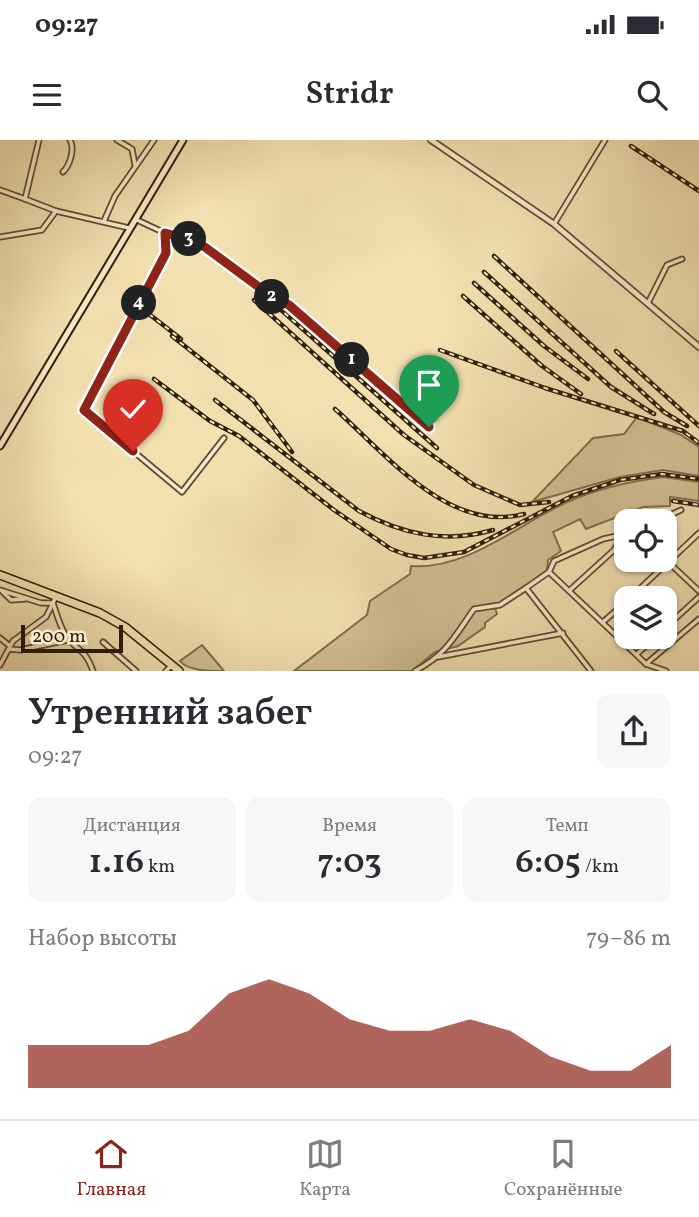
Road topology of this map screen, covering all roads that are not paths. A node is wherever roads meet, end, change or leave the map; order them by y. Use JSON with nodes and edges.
{"nodes":[{"id":1,"x":38,"y":140,"type":"edge"},
{"id":2,"x":70,"y":140,"type":"edge"},
{"id":3,"x":117,"y":140,"type":"edge"},
{"id":4,"x":154,"y":140,"type":"edge"},
{"id":5,"x":183,"y":140,"type":"edge"},
{"id":6,"x":431,"y":140,"type":"edge"},
{"id":7,"x":605,"y":140,"type":"edge"},
{"id":8,"x":135,"y":167,"type":"junction"},
{"id":9,"x":63,"y":172,"type":"dead end"},
{"id":10,"x":0,"y":190,"type":"edge"},
{"id":11,"x":25,"y":199,"type":"junction"},
{"id":12,"x":56,"y":212,"type":"junction"},
{"id":13,"x":137,"y":220,"type":"junction"},
{"id":14,"x":104,"y":221,"type":"junction"},
{"id":15,"x":554,"y":224,"type":"junction"},
{"id":16,"x":131,"y":228,"type":"junction"},
{"id":17,"x":165,"y":233,"type":"junction"},
{"id":18,"x":0,"y":237,"type":"edge"},
{"id":19,"x":682,"y":259,"type":"dead end"},
{"id":20,"x":648,"y":303,"type":"junction"},
{"id":21,"x":699,"y":347,"type":"edge"},
{"id":22,"x":429,"y":427,"type":"dead end"},
{"id":23,"x":225,"y":438,"type":"dead end"},
{"id":24,"x":0,"y":446,"type":"edge"},
{"id":25,"x":681,"y":510,"type":"dead end"},
{"id":26,"x":677,"y":512,"type":"edge"},
{"id":27,"x":699,"y":533,"type":"edge"},
{"id":28,"x":614,"y":536,"type":"edge"},
{"id":29,"x":614,"y":550,"type":"edge"},
{"id":30,"x":677,"y":552,"type":"edge"},
{"id":31,"x":677,"y":570,"type":"edge"},
{"id":32,"x":549,"y":572,"type":"junction"},
{"id":33,"x":655,"y":572,"type":"edge"},
{"id":34,"x":0,"y":575,"type":"edge"},
{"id":35,"x":642,"y":586,"type":"edge"},
{"id":36,"x":526,"y":588,"type":"junction"},
{"id":37,"x":570,"y":590,"type":"junction"},
{"id":38,"x":1,"y":591,"type":"edge"},
{"id":39,"x":699,"y":591,"type":"edge"},
{"id":40,"x":699,"y":597,"type":"edge"},
{"id":41,"x":54,"y":599,"type":"junction"},
{"id":42,"x":614,"y":612,"type":"edge"},
{"id":43,"x":677,"y":617,"type":"edge"},
{"id":44,"x":699,"y":619,"type":"edge"},
{"id":45,"x":603,"y":622,"type":"junction"},
{"id":46,"x":563,"y":633,"type":"junction"},
{"id":47,"x":0,"y":638,"type":"edge"},
{"id":48,"x":68,"y":640,"type":"junction"},
{"id":49,"x":103,"y":642,"type":"dead end"},
{"id":50,"x":10,"y":647,"type":"junction"},
{"id":51,"x":642,"y":649,"type":"edge"},
{"id":52,"x":638,"y":653,"type":"junction"},
{"id":53,"x":437,"y":657,"type":"junction"},
{"id":54,"x":646,"y":664,"type":"junction"},
{"id":55,"x":0,"y":665,"type":"edge"},
{"id":56,"x":653,"y":665,"type":"junction"},
{"id":57,"x":169,"y":668,"type":"edge"},
{"id":58,"x":588,"y":670,"type":"edge"},
{"id":59,"x":93,"y":671,"type":"edge"},
{"id":60,"x":136,"y":671,"type":"edge"},
{"id":61,"x":178,"y":671,"type":"edge"},
{"id":62,"x":415,"y":671,"type":"edge"},
{"id":63,"x":647,"y":671,"type":"edge"},
{"id":64,"x":666,"y":671,"type":"edge"}],
"edges":[{"from":1,"to":11,"type":"street"},
{"from":2,"to":9,"type":"street"},
{"from":3,"to":8,"type":"street"},
{"from":4,"to":8,"type":"street"},
{"from":5,"to":13,"type":"main road"},
{"from":6,"to":15,"type":"street"},
{"from":7,"to":15,"type":"street"},
{"from":8,"to":14,"type":"street"},
{"from":10,"to":11,"type":"street"},
{"from":11,"to":12,"type":"street"},
{"from":12,"to":14,"type":"street"},
{"from":12,"to":18,"type":"street"},
{"from":13,"to":16,"type":"main road"},
{"from":13,"to":17,"type":"street"},
{"from":14,"to":16,"type":"street"},
{"from":15,"to":20,"type":"street"},
{"from":16,"to":24,"type":"main road"},
{"from":17,"to":22,"type":"street"},
{"from":17,"to":23,"type":"street"},
{"from":19,"to":20,"type":"street"},
{"from":20,"to":21,"type":"street"},
{"from":25,"to":26,"type":"street"},
{"from":27,"to":30,"type":"street"},
{"from":28,"to":32,"type":"street"},
{"from":29,"to":37,"type":"street"},
{"from":31,"to":39,"type":"street"},
{"from":32,"to":36,"type":"street"},
{"from":32,"to":37,"type":"street"},
{"from":33,"to":35,"type":"street"},
{"from":34,"to":41,"type":"main road"},
{"from":36,"to":46,"type":"street"},
{"from":36,"to":53,"type":"street"},
{"from":37,"to":45,"type":"street"},
{"from":38,"to":41,"type":"street"},
{"from":40,"to":43,"type":"street"},
{"from":41,"to":48,"type":"street"},
{"from":41,"to":50,"type":"street"},
{"from":41,"to":57,"type":"main road"},
{"from":42,"to":45,"type":"street"},
{"from":44,"to":54,"type":"street"},
{"from":45,"to":52,"type":"street"},
{"from":46,"to":53,"type":"street"},
{"from":46,"to":58,"type":"street"},
{"from":47,"to":50,"type":"street"},
{"from":48,"to":50,"type":"street"},
{"from":48,"to":59,"type":"street"},
{"from":49,"to":60,"type":"street"},
{"from":50,"to":55,"type":"street"},
{"from":51,"to":52,"type":"street"},
{"from":52,"to":54,"type":"street"},
{"from":53,"to":62,"type":"street"},
{"from":54,"to":56,"type":"street"},
{"from":56,"to":63,"type":"street"},
{"from":56,"to":64,"type":"street"},
{"from":57,"to":61,"type":"main road"}]}
